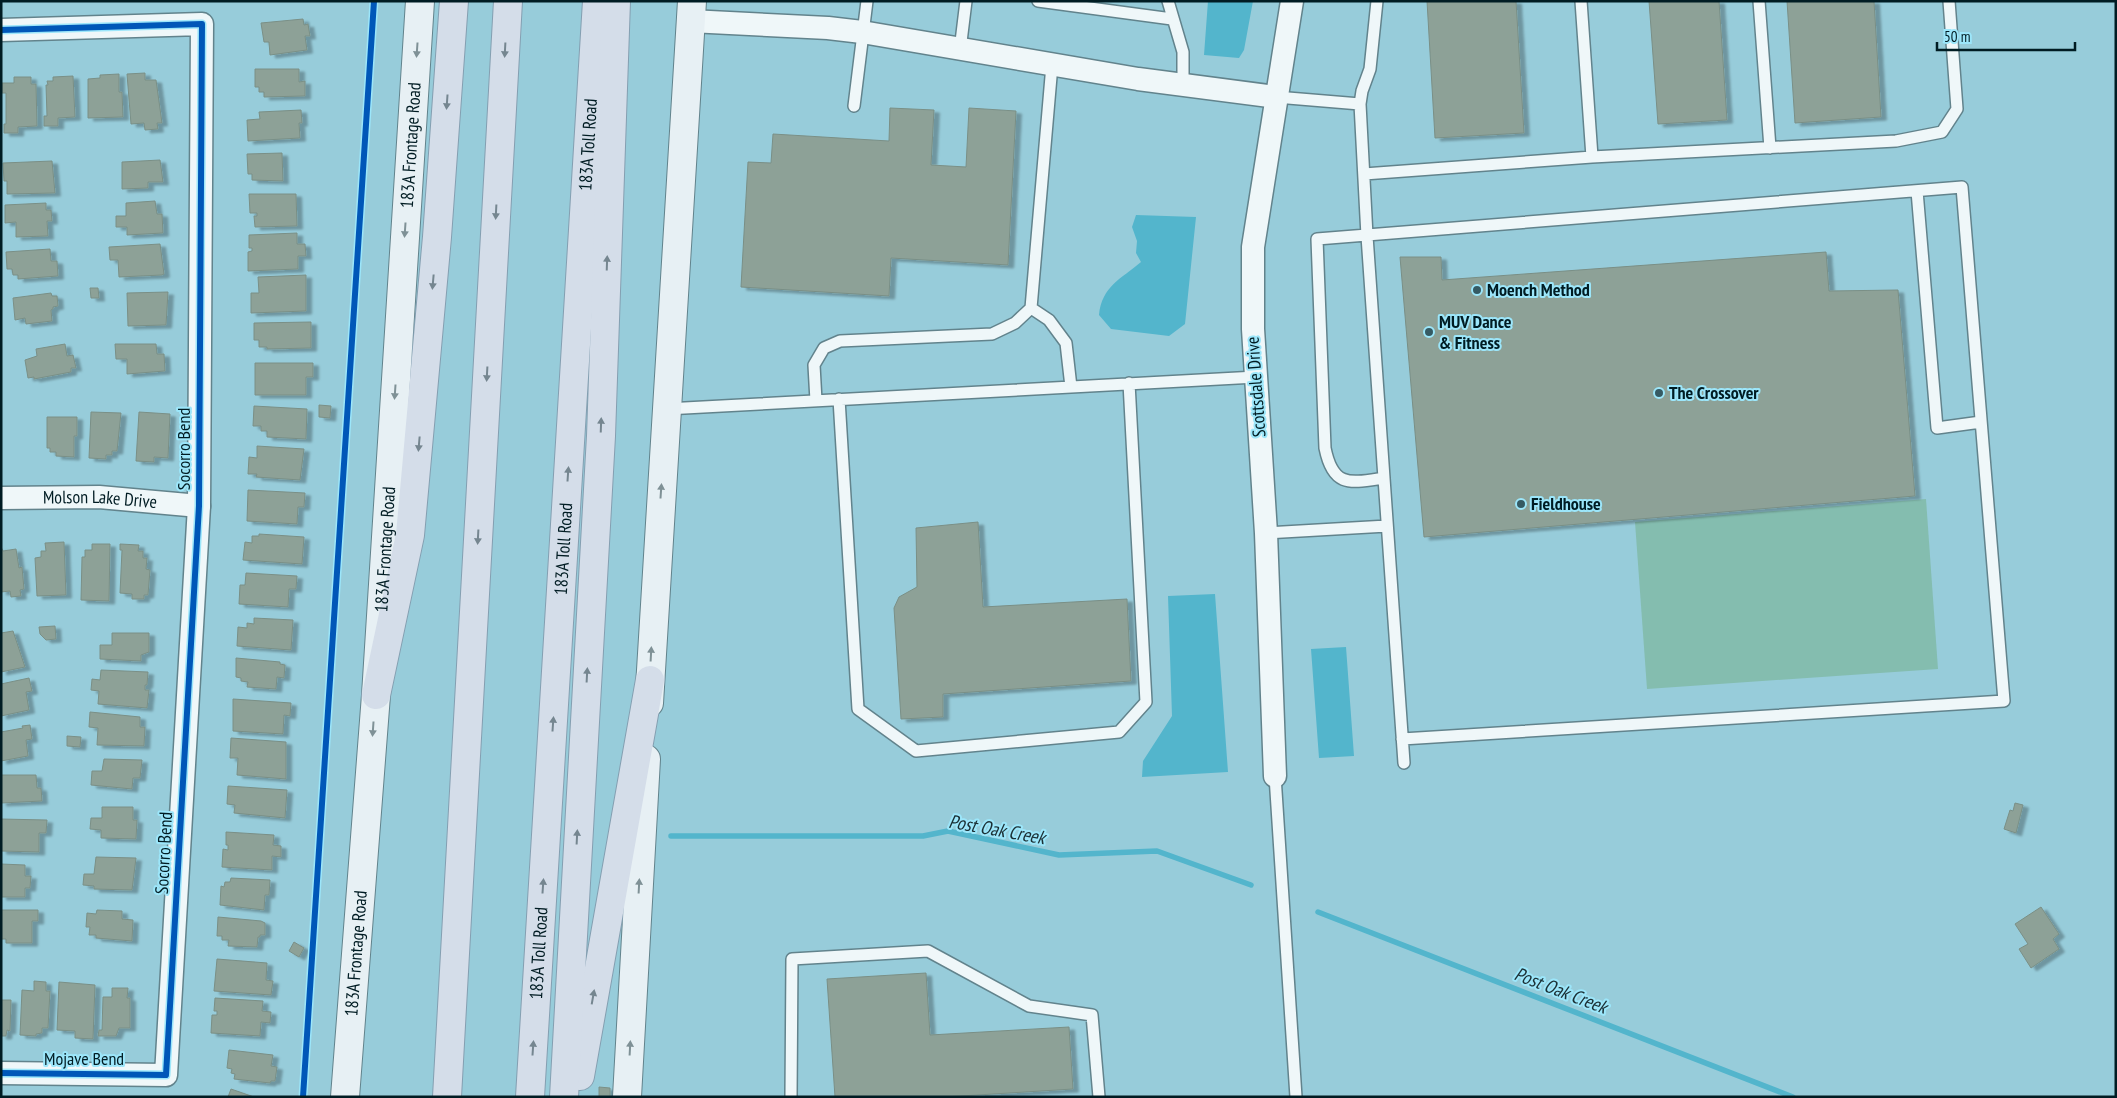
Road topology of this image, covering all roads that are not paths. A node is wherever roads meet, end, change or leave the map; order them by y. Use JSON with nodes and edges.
{"nodes":[{"id":1,"x":420,"y":1,"type":"edge"},
{"id":2,"x":454,"y":1,"type":"edge"},
{"id":3,"x":508,"y":1,"type":"edge"},
{"id":4,"x":597,"y":1,"type":"edge"},
{"id":5,"x":616,"y":1,"type":"edge"},
{"id":6,"x":867,"y":1,"type":"edge"},
{"id":7,"x":966,"y":1,"type":"edge"},
{"id":8,"x":1038,"y":1,"type":"edge"},
{"id":9,"x":1168,"y":1,"type":"edge"},
{"id":10,"x":1292,"y":1,"type":"edge"},
{"id":11,"x":1377,"y":1,"type":"edge"},
{"id":12,"x":1581,"y":1,"type":"edge"},
{"id":13,"x":1759,"y":1,"type":"edge"},
{"id":14,"x":1949,"y":1,"type":"edge"},
{"id":15,"x":691,"y":11,"type":"edge"},
{"id":16,"x":1172,"y":19,"type":"junction"},
{"id":17,"x":1,"y":30,"type":"edge"},
{"id":18,"x":862,"y":32,"type":"junction"},
{"id":19,"x":960,"y":50,"type":"junction"},
{"id":20,"x":1052,"y":65,"type":"junction"},
{"id":21,"x":1183,"y":84,"type":"junction"},
{"id":22,"x":1276,"y":97,"type":"junction"},
{"id":23,"x":1360,"y":104,"type":"junction"},
{"id":24,"x":854,"y":106,"type":"dead end"},
{"id":25,"x":1770,"y":148,"type":"junction"},
{"id":26,"x":1592,"y":157,"type":"junction"},
{"id":27,"x":1364,"y":174,"type":"junction"},
{"id":28,"x":1917,"y":191,"type":"junction"},
{"id":29,"x":1367,"y":236,"type":"junction"},
{"id":30,"x":1031,"y":308,"type":"junction"},
{"id":31,"x":1256,"y":377,"type":"junction"},
{"id":32,"x":1130,"y":383,"type":"junction"},
{"id":33,"x":1071,"y":387,"type":"junction"},
{"id":34,"x":839,"y":399,"type":"junction"},
{"id":35,"x":816,"y":401,"type":"junction"},
{"id":36,"x":666,"y":409,"type":"junction"},
{"id":37,"x":1981,"y":422,"type":"junction"},
{"id":38,"x":1384,"y":478,"type":"junction"},
{"id":39,"x":1,"y":498,"type":"edge"},
{"id":40,"x":199,"y":506,"type":"junction"},
{"id":41,"x":1387,"y":526,"type":"junction"},
{"id":42,"x":1266,"y":534,"type":"junction"},
{"id":43,"x":650,"y":680,"type":"junction"},
{"id":44,"x":376,"y":695,"type":"junction"},
{"id":45,"x":1402,"y":739,"type":"junction"},
{"id":46,"x":1404,"y":763,"type":"dead end"},
{"id":47,"x":1276,"y":776,"type":"joint"},
{"id":48,"x":1,"y":1074,"type":"edge"},
{"id":49,"x":166,"y":1075,"type":"joint"},
{"id":50,"x":345,"y":1097,"type":"edge"},
{"id":51,"x":447,"y":1097,"type":"edge"},
{"id":52,"x":530,"y":1097,"type":"edge"},
{"id":53,"x":564,"y":1097,"type":"edge"},
{"id":54,"x":576,"y":1097,"type":"edge"},
{"id":55,"x":627,"y":1097,"type":"edge"},
{"id":56,"x":791,"y":1097,"type":"edge"},
{"id":57,"x":1099,"y":1097,"type":"edge"},
{"id":58,"x":1296,"y":1097,"type":"edge"}],
"edges":[{"from":1,"to":44,"type":"main road","name":"183A Frontage Road","one_way":true},
{"from":2,"to":44,"type":"highway","one_way":true},
{"from":3,"to":51,"type":"highway","one_way":true},
{"from":52,"to":4,"type":"highway","name":"183A Toll Road","one_way":true},
{"from":53,"to":5,"type":"highway","one_way":true},
{"from":6,"to":18,"type":"lane"},
{"from":7,"to":19,"type":"lane"},
{"from":8,"to":16,"type":"lane"},
{"from":9,"to":16,"type":"lane"},
{"from":10,"to":22,"type":"street","name":"Scottsdale Drive"},
{"from":11,"to":23,"type":"lane"},
{"from":12,"to":26,"type":"lane"},
{"from":13,"to":25,"type":"lane"},
{"from":14,"to":25,"type":"lane"},
{"from":15,"to":18,"type":"street"},
{"from":15,"to":36,"type":"main road"},
{"from":16,"to":21,"type":"lane"},
{"from":17,"to":40,"type":"street","name":"Socorro Bend"},
{"from":18,"to":19,"type":"street"},
{"from":18,"to":24,"type":"lane"},
{"from":19,"to":20,"type":"street"},
{"from":20,"to":21,"type":"street"},
{"from":20,"to":30,"type":"lane"},
{"from":21,"to":22,"type":"street"},
{"from":22,"to":23,"type":"lane"},
{"from":22,"to":31,"type":"street","name":"Scottsdale Drive"},
{"from":23,"to":27,"type":"lane"},
{"from":25,"to":26,"type":"lane"},
{"from":26,"to":27,"type":"lane"},
{"from":27,"to":29,"type":"lane"},
{"from":28,"to":29,"type":"lane"},
{"from":28,"to":37,"type":"lane"},
{"from":28,"to":37,"type":"lane"},
{"from":29,"to":38,"type":"lane"},
{"from":29,"to":38,"type":"lane"},
{"from":30,"to":33,"type":"lane"},
{"from":30,"to":35,"type":"lane"},
{"from":31,"to":32,"type":"lane"},
{"from":31,"to":42,"type":"street","name":"Scottsdale Drive"},
{"from":32,"to":33,"type":"lane"},
{"from":32,"to":34,"type":"lane"},
{"from":33,"to":34,"type":"lane"},
{"from":34,"to":35,"type":"lane"},
{"from":35,"to":36,"type":"lane"},
{"from":43,"to":36,"type":"main road","one_way":true},
{"from":37,"to":45,"type":"lane"},
{"from":38,"to":41,"type":"lane"},
{"from":39,"to":40,"type":"street","name":"Molson Lake Drive"},
{"from":40,"to":49,"type":"street","name":"Socorro Bend"},
{"from":41,"to":42,"type":"lane"},
{"from":41,"to":45,"type":"lane"},
{"from":42,"to":47,"type":"street","name":"Scottsdale Drive"},
{"from":54,"to":43,"type":"highway","one_way":true},
{"from":55,"to":43,"type":"main road","one_way":true},
{"from":44,"to":50,"type":"main road","name":"183A Frontage Road","one_way":true},
{"from":45,"to":46,"type":"lane"},
{"from":47,"to":58,"type":"lane"},
{"from":48,"to":49,"type":"street","name":"Mojave Bend"},
{"from":56,"to":57,"type":"lane"}]}
